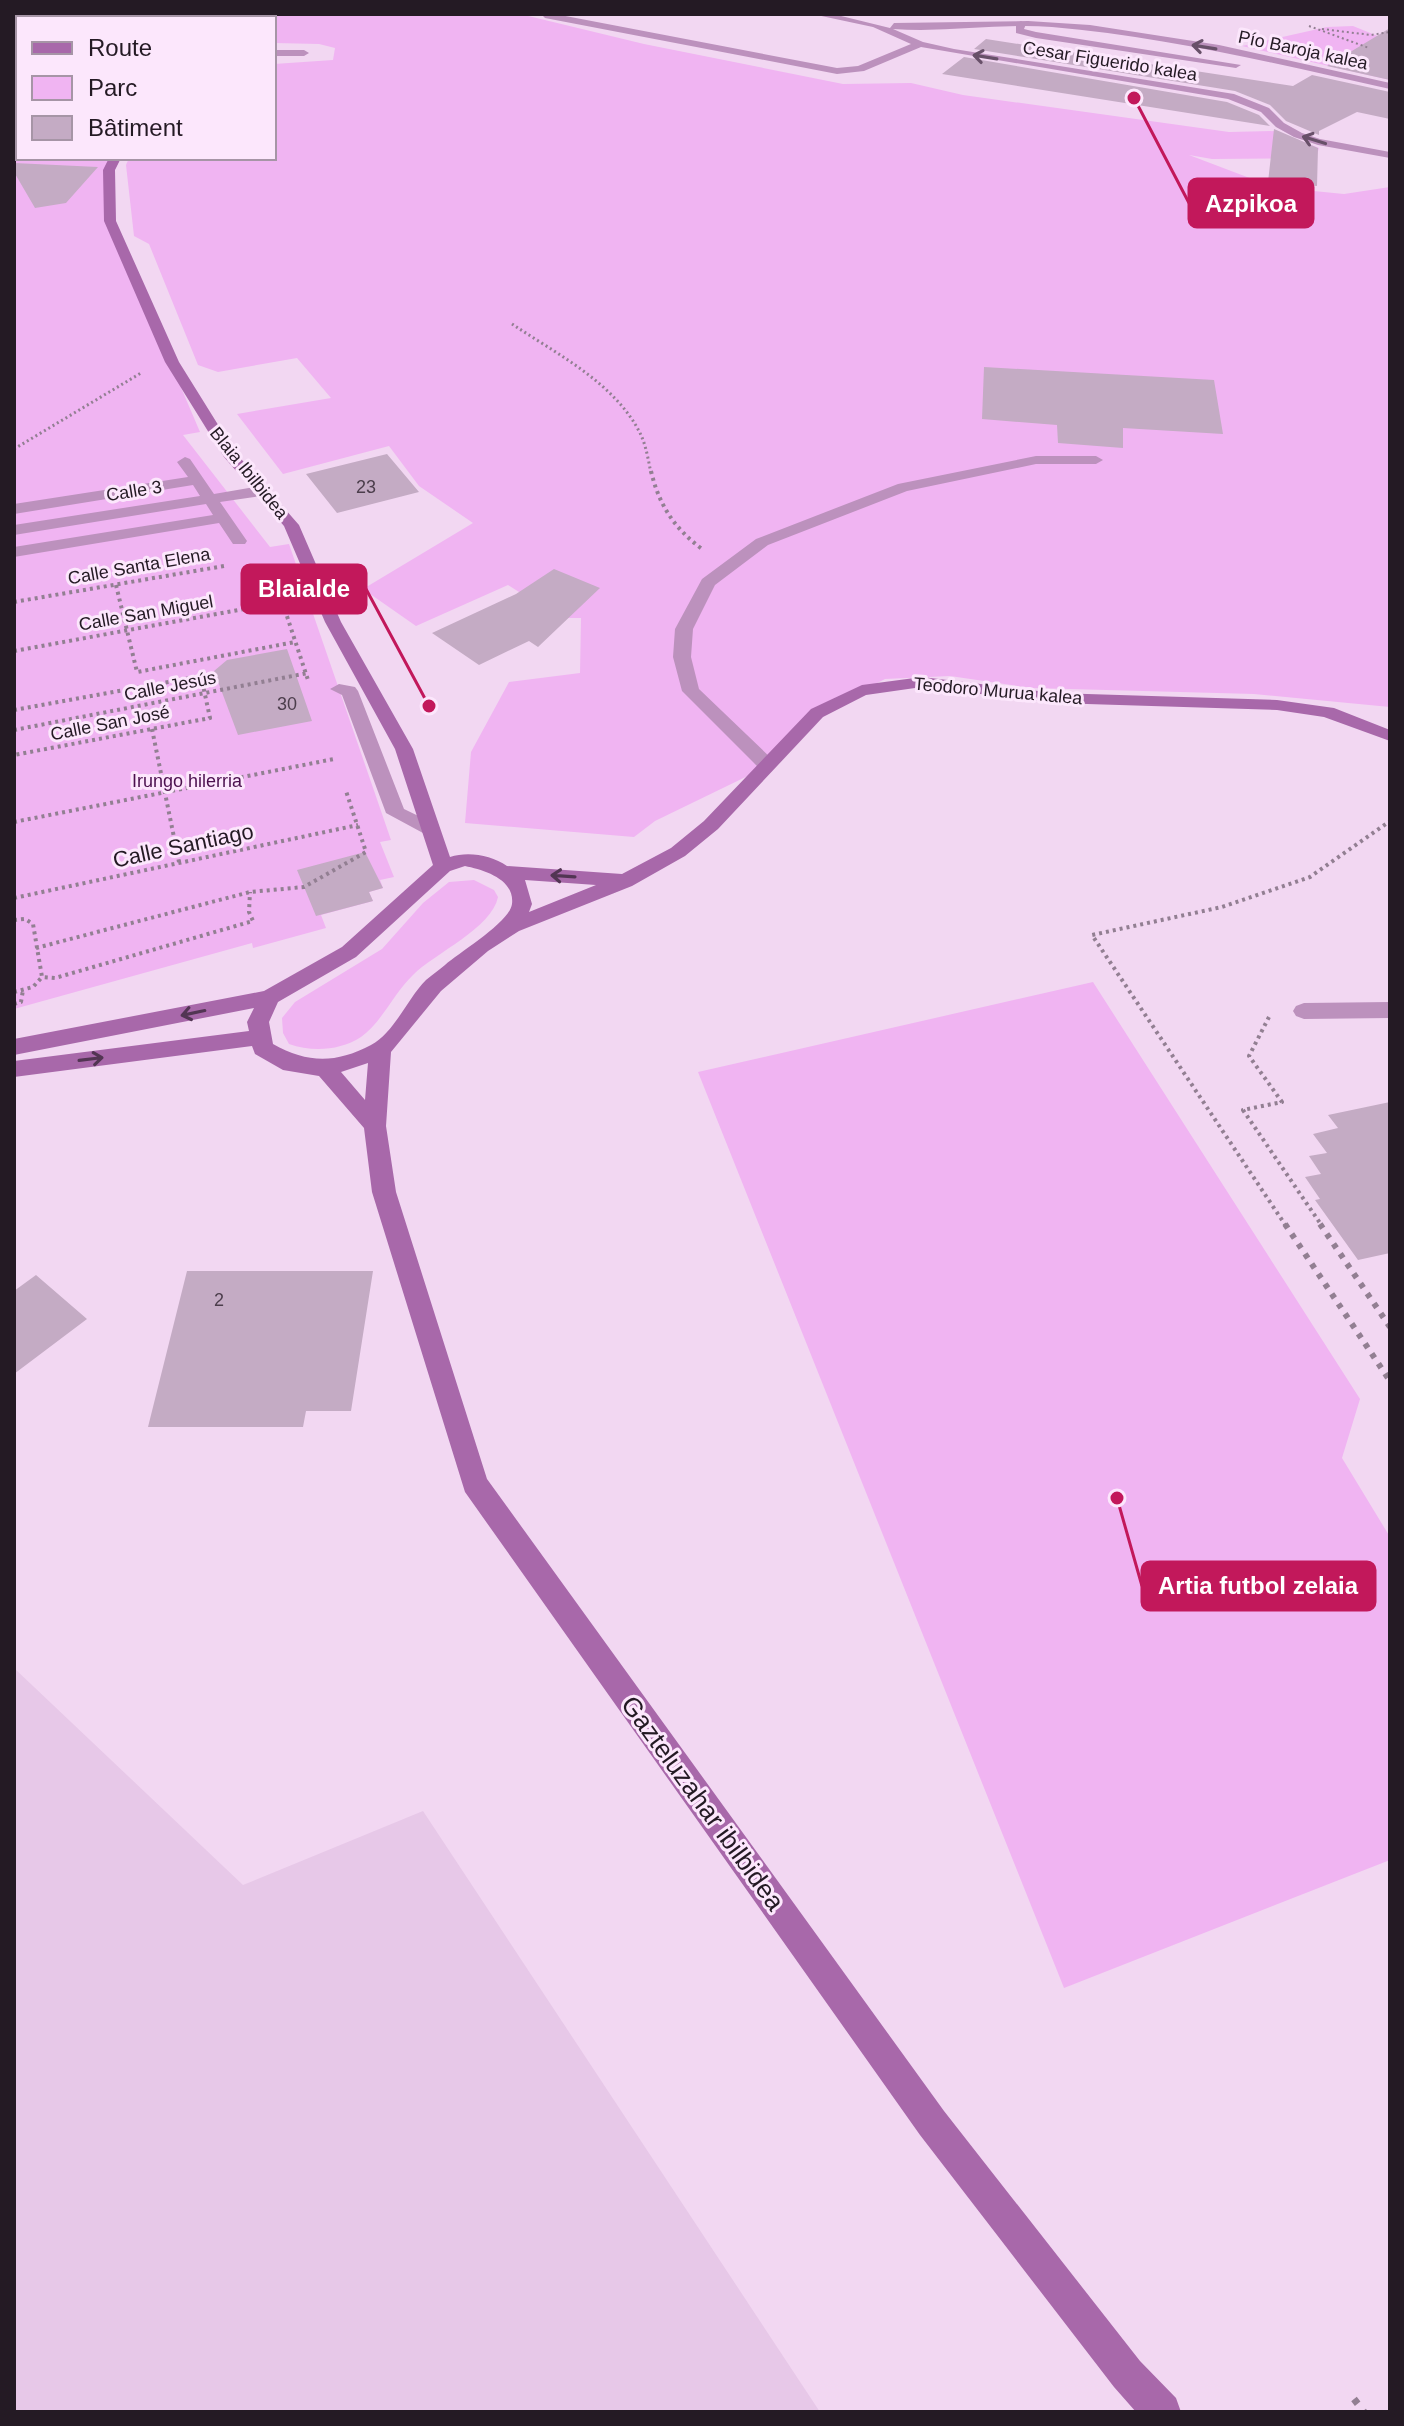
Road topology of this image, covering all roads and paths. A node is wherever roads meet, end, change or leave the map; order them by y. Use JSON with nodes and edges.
{"nodes":[{"id":1,"x":817,"y":14,"type":"edge"},
{"id":2,"x":545,"y":15,"type":"edge"},
{"id":3,"x":876,"y":25,"type":"junction"},
{"id":4,"x":1020,"y":28,"type":"junction"},
{"id":5,"x":1390,"y":32,"type":"edge"},
{"id":6,"x":973,"y":35,"type":"dead end"},
{"id":7,"x":1350,"y":41,"type":"dead end"},
{"id":8,"x":963,"y":43,"type":"dead end"},
{"id":9,"x":920,"y":44,"type":"junction"},
{"id":10,"x":954,"y":52,"type":"junction"},
{"id":11,"x":276,"y":53,"type":"edge"},
{"id":12,"x":304,"y":53,"type":"dead end"},
{"id":13,"x":1236,"y":65,"type":"dead end"},
{"id":14,"x":1390,"y":86,"type":"edge"},
{"id":15,"x":1390,"y":155,"type":"edge"},
{"id":16,"x":114,"y":160,"type":"edge"},
{"id":17,"x":512,"y":324,"type":"dead end"},
{"id":18,"x":172,"y":362,"type":"junction"},
{"id":19,"x":14,"y":449,"type":"edge"},
{"id":20,"x":1096,"y":460,"type":"dead end"},
{"id":21,"x":185,"y":462,"type":"dead end"},
{"id":22,"x":198,"y":480,"type":"junction"},
{"id":23,"x":261,"y":491,"type":"junction"},
{"id":24,"x":210,"y":499,"type":"junction"},
{"id":25,"x":14,"y":509,"type":"edge"},
{"id":26,"x":224,"y":518,"type":"junction"},
{"id":27,"x":14,"y":530,"type":"edge"},
{"id":28,"x":239,"y":541,"type":"dead end"},
{"id":29,"x":14,"y":552,"type":"edge"},
{"id":30,"x":238,"y":564,"type":"dead end"},
{"id":31,"x":725,"y":566,"type":"junction"},
{"id":32,"x":273,"y":573,"type":"dead end"},
{"id":33,"x":116,"y":585,"type":"junction"},
{"id":34,"x":14,"y":602,"type":"edge"},
{"id":35,"x":282,"y":602,"type":"junction"},
{"id":36,"x":127,"y":631,"type":"junction"},
{"id":37,"x":295,"y":642,"type":"junction"},
{"id":38,"x":14,"y":651,"type":"edge"},
{"id":39,"x":319,"y":672,"type":"dead end"},
{"id":40,"x":306,"y":674,"type":"junction"},
{"id":41,"x":310,"y":683,"type":"dead end"},
{"id":42,"x":339,"y":689,"type":"dead end"},
{"id":43,"x":207,"y":693,"type":"junction"},
{"id":44,"x":14,"y":710,"type":"edge"},
{"id":45,"x":152,"y":729,"type":"junction"},
{"id":46,"x":14,"y":730,"type":"edge"},
{"id":47,"x":1390,"y":736,"type":"edge"},
{"id":48,"x":14,"y":755,"type":"edge"},
{"id":49,"x":334,"y":759,"type":"dead end"},
{"id":50,"x":766,"y":764,"type":"junction"},
{"id":51,"x":165,"y":792,"type":"junction"},
{"id":52,"x":1390,"y":821,"type":"edge"},
{"id":53,"x":14,"y":822,"type":"edge"},
{"id":54,"x":358,"y":825,"type":"dead end"},
{"id":55,"x":430,"y":829,"type":"junction"},
{"id":56,"x":366,"y":852,"type":"dead end"},
{"id":57,"x":464,"y":859,"type":"junction"},
{"id":58,"x":179,"y":862,"type":"junction"},
{"id":59,"x":443,"y":866,"type":"junction"},
{"id":60,"x":502,"y":872,"type":"junction"},
{"id":61,"x":625,"y":881,"type":"junction"},
{"id":62,"x":250,"y":892,"type":"junction"},
{"id":63,"x":14,"y":898,"type":"edge"},
{"id":64,"x":14,"y":920,"type":"edge"},
{"id":65,"x":512,"y":926,"type":"junction"},
{"id":66,"x":36,"y":948,"type":"junction"},
{"id":67,"x":42,"y":977,"type":"junction"},
{"id":68,"x":23,"y":990,"type":"junction"},
{"id":69,"x":14,"y":992,"type":"edge"},
{"id":70,"x":270,"y":997,"type":"junction"},
{"id":71,"x":14,"y":1004,"type":"edge"},
{"id":72,"x":1390,"y":1010,"type":"edge"},
{"id":73,"x":1304,"y":1011,"type":"dead end"},
{"id":74,"x":261,"y":1037,"type":"junction"},
{"id":75,"x":14,"y":1047,"type":"edge"},
{"id":76,"x":380,"y":1050,"type":"junction"},
{"id":77,"x":1249,"y":1056,"type":"dead end"},
{"id":78,"x":14,"y":1069,"type":"edge"},
{"id":79,"x":326,"y":1069,"type":"junction"},
{"id":80,"x":375,"y":1126,"type":"junction"},
{"id":81,"x":1390,"y":1327,"type":"edge"},
{"id":82,"x":1390,"y":1381,"type":"edge"},
{"id":83,"x":1354,"y":2399,"type":"dead end"},
{"id":84,"x":1162,"y":2412,"type":"edge"},
{"id":85,"x":1364,"y":2412,"type":"edge"}],
"edges":[{"from":1,"to":3,"type":"street","name":"Cesar Figuerido kalea"},
{"from":2,"to":9,"type":"street"},
{"from":3,"to":4,"type":"street","name":"Pío Baroja kalea"},
{"from":3,"to":9,"type":"street","name":"Cesar Figuerido kalea"},
{"from":4,"to":6,"type":"street","name":"Pío Baroja kalea"},
{"from":4,"to":13,"type":"street"},
{"from":14,"to":4,"type":"street","name":"Pío Baroja kalea","one_way":true},
{"from":5,"to":7,"type":"path"},
{"from":8,"to":10,"type":"street"},
{"from":9,"to":10,"type":"street","name":"Cesar Figuerido kalea"},
{"from":15,"to":10,"type":"street","name":"Cesar Figuerido kalea","one_way":true},
{"from":11,"to":12,"type":"street"},
{"from":16,"to":18,"type":"street","name":"Blaia Ibilbidea"},
{"from":17,"to":31,"type":"path"},
{"from":18,"to":19,"type":"path"},
{"from":18,"to":23,"type":"street","name":"Blaia Ibilbidea"},
{"from":20,"to":31,"type":"street"},
{"from":21,"to":22,"type":"street"},
{"from":22,"to":24,"type":"street"},
{"from":22,"to":25,"type":"street"},
{"from":23,"to":24,"type":"street","name":"Calle 3"},
{"from":23,"to":55,"type":"street","name":"Blaia Ibilbidea"},
{"from":24,"to":26,"type":"street"},
{"from":24,"to":27,"type":"street","name":"Calle 3"},
{"from":26,"to":28,"type":"street"},
{"from":26,"to":29,"type":"street"},
{"from":30,"to":33,"type":"path","name":"Calle Santa Elena"},
{"from":31,"to":50,"type":"street"},
{"from":32,"to":35,"type":"path"},
{"from":33,"to":34,"type":"path","name":"Calle Santa Elena"},
{"from":33,"to":36,"type":"path"},
{"from":35,"to":36,"type":"path","name":"Calle San Miguel"},
{"from":35,"to":37,"type":"path"},
{"from":36,"to":37,"type":"path"},
{"from":36,"to":38,"type":"path","name":"Calle San Miguel"},
{"from":37,"to":40,"type":"path"},
{"from":39,"to":40,"type":"path","name":"Calle Jesús"},
{"from":40,"to":41,"type":"path"},
{"from":40,"to":43,"type":"path","name":"Calle Jesús"},
{"from":42,"to":55,"type":"street"},
{"from":43,"to":44,"type":"path"},
{"from":43,"to":45,"type":"path","name":"Calle San José"},
{"from":43,"to":46,"type":"path","name":"Calle Jesús"},
{"from":45,"to":48,"type":"path","name":"Calle San José"},
{"from":45,"to":51,"type":"path"},
{"from":47,"to":50,"type":"street","name":"Teodoro Murua kalea"},
{"from":49,"to":51,"type":"path"},
{"from":50,"to":61,"type":"street","name":"Teodoro Murua kalea"},
{"from":51,"to":53,"type":"path"},
{"from":51,"to":58,"type":"path"},
{"from":52,"to":82,"type":"path"},
{"from":54,"to":58,"type":"path","name":"Calle Santiago"},
{"from":55,"to":57,"type":"street"},
{"from":55,"to":59,"type":"street","name":"Blaia Ibilbidea"},
{"from":56,"to":62,"type":"path"},
{"from":57,"to":59,"type":"street"},
{"from":57,"to":60,"type":"street"},
{"from":58,"to":63,"type":"path","name":"Calle Santiago"},
{"from":59,"to":70,"type":"street"},
{"from":61,"to":60,"type":"street","one_way":true},
{"from":60,"to":65,"type":"street"},
{"from":61,"to":65,"type":"street","name":"Teodoro Murua kalea"},
{"from":62,"to":66,"type":"path"},
{"from":62,"to":67,"type":"path"},
{"from":64,"to":66,"type":"path"},
{"from":65,"to":76,"type":"street","name":"Teodoro Murua kalea"},
{"from":66,"to":67,"type":"path"},
{"from":67,"to":68,"type":"path"},
{"from":68,"to":69,"type":"path"},
{"from":68,"to":71,"type":"path"},
{"from":70,"to":74,"type":"street"},
{"from":70,"to":75,"type":"street","one_way":true},
{"from":72,"to":73,"type":"street"},
{"from":78,"to":74,"type":"street","one_way":true},
{"from":74,"to":79,"type":"street"},
{"from":76,"to":79,"type":"street"},
{"from":76,"to":80,"type":"street","name":"Gazteluzahar ibilbidea"},
{"from":77,"to":81,"type":"path"},
{"from":79,"to":80,"type":"street"},
{"from":80,"to":84,"type":"street","name":"Gazteluzahar ibilbidea"},
{"from":83,"to":85,"type":"path"}]}
